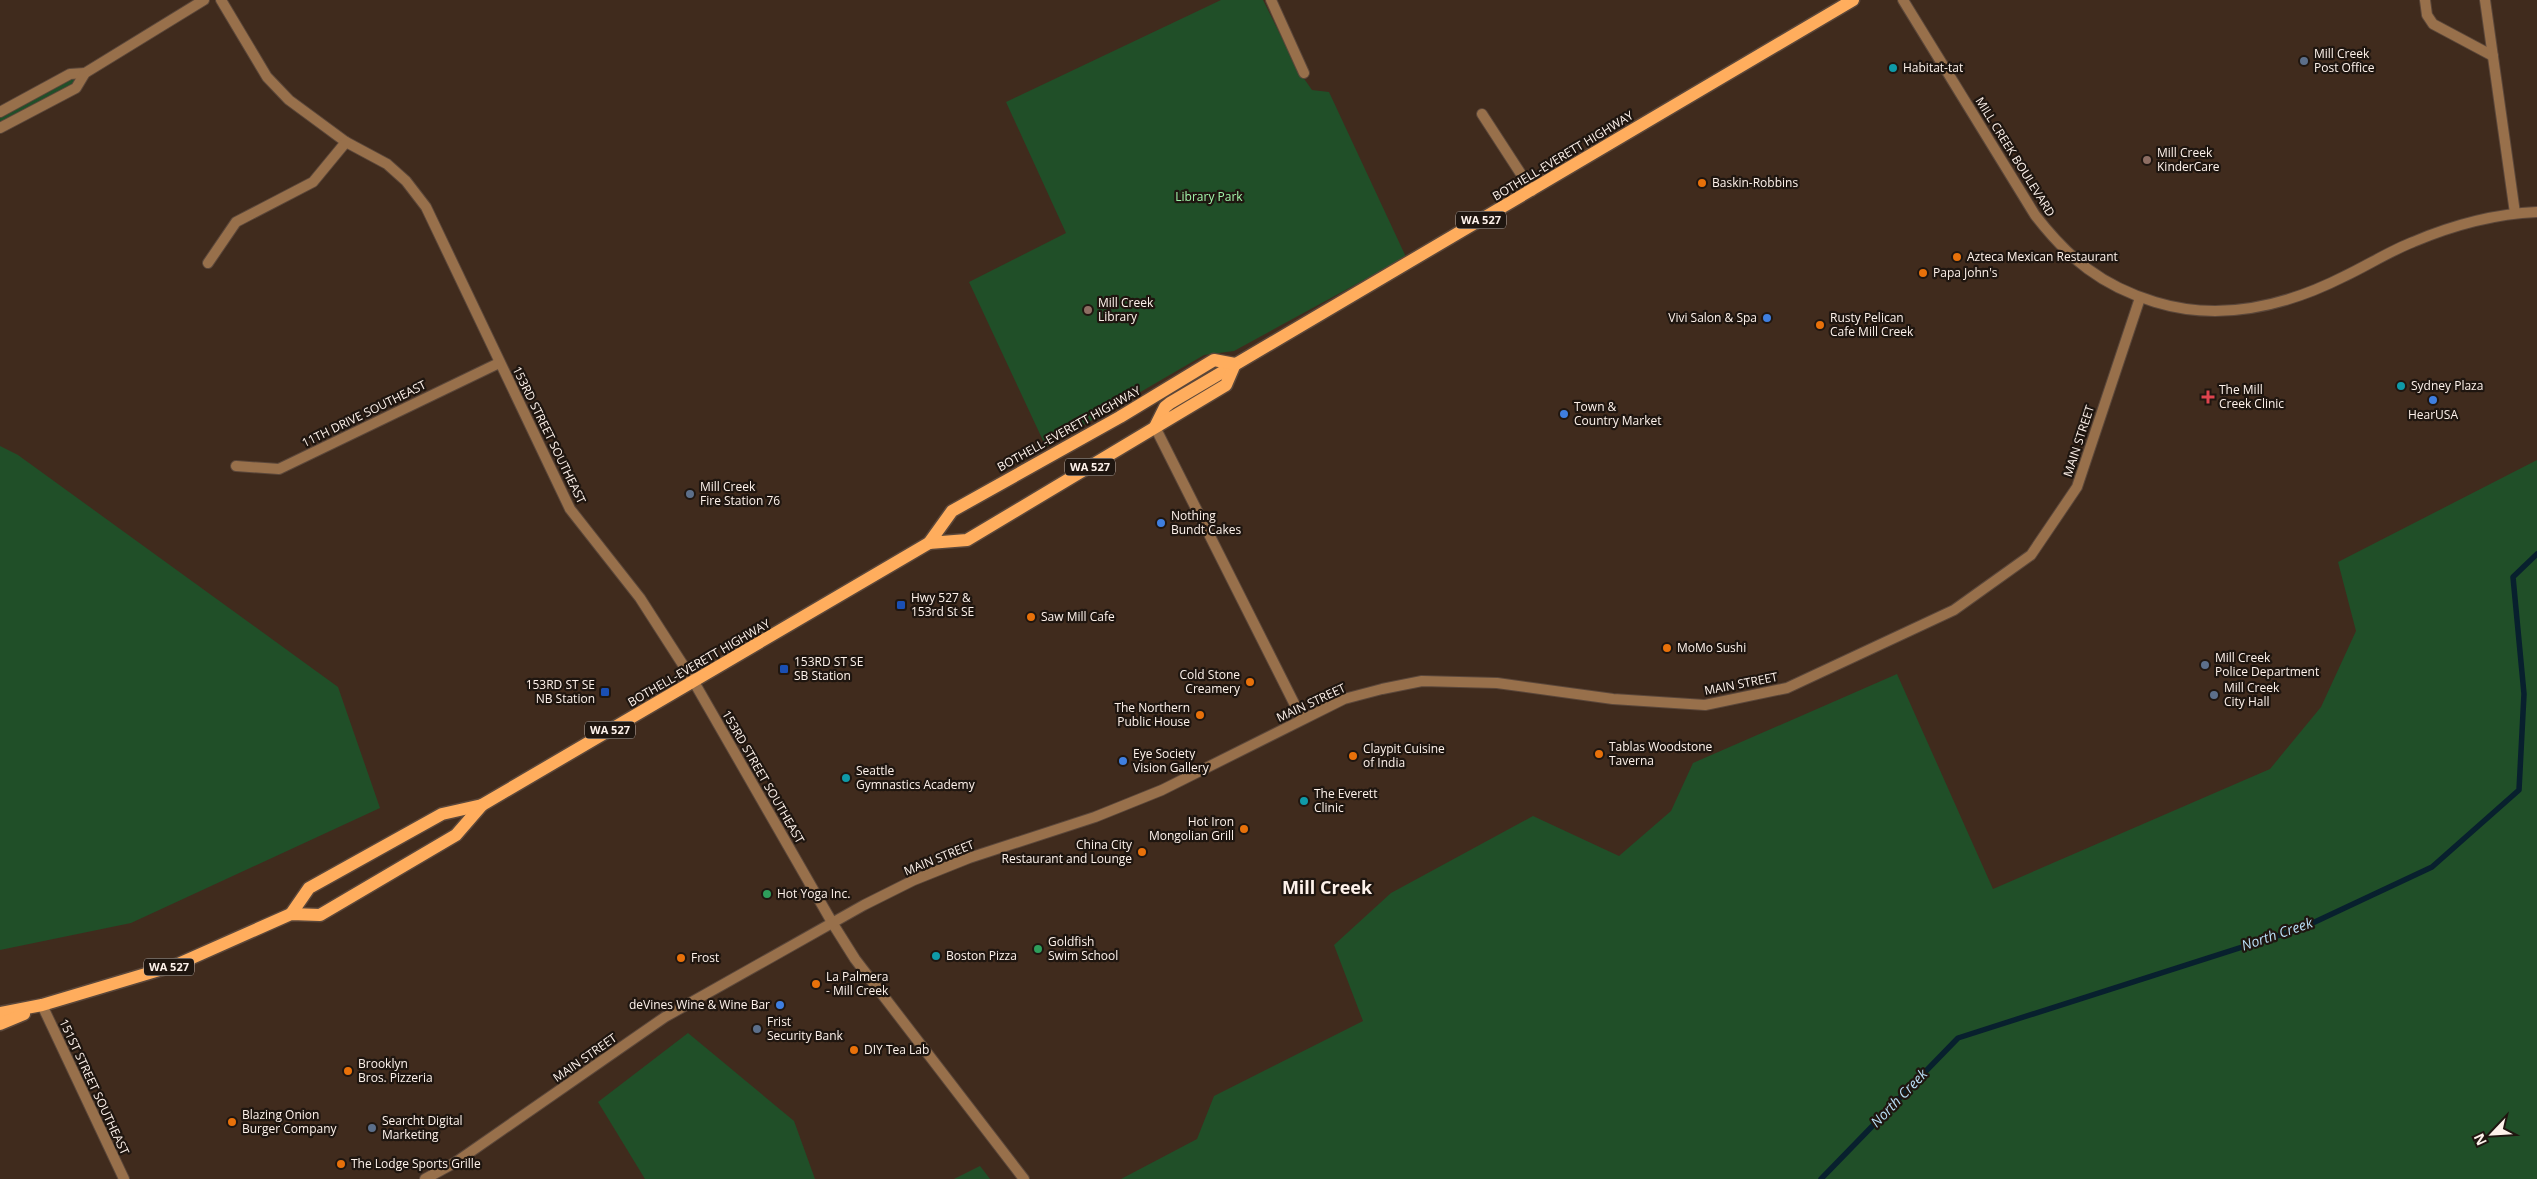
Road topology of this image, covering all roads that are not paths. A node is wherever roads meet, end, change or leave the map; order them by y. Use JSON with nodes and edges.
{"nodes":[{"id":1,"x":204,"y":0,"type":"edge"},
{"id":2,"x":221,"y":0,"type":"edge"},
{"id":3,"x":1271,"y":0,"type":"edge"},
{"id":4,"x":1853,"y":0,"type":"edge"},
{"id":5,"x":1903,"y":0,"type":"edge"},
{"id":6,"x":2425,"y":0,"type":"edge"},
{"id":7,"x":2485,"y":0,"type":"edge"},
{"id":8,"x":2493,"y":56,"type":"junction"},
{"id":9,"x":86,"y":73,"type":"junction"},
{"id":10,"x":1304,"y":73,"type":"dead end"},
{"id":11,"x":0,"y":112,"type":"edge"},
{"id":12,"x":1482,"y":114,"type":"dead end"},
{"id":13,"x":0,"y":128,"type":"edge"},
{"id":14,"x":346,"y":142,"type":"junction"},
{"id":15,"x":1532,"y":191,"type":"junction"},
{"id":16,"x":2537,"y":212,"type":"edge"},
{"id":17,"x":2514,"y":213,"type":"junction"},
{"id":18,"x":208,"y":263,"type":"dead end"},
{"id":19,"x":2140,"y":298,"type":"junction"},
{"id":20,"x":499,"y":364,"type":"junction"},
{"id":21,"x":1235,"y":364,"type":"junction"},
{"id":22,"x":1156,"y":427,"type":"junction"},
{"id":23,"x":236,"y":466,"type":"dead end"},
{"id":24,"x":929,"y":542,"type":"junction"},
{"id":25,"x":694,"y":682,"type":"junction"},
{"id":26,"x":1302,"y":719,"type":"junction"},
{"id":27,"x":482,"y":805,"type":"junction"},
{"id":28,"x":291,"y":914,"type":"junction"},
{"id":29,"x":833,"y":924,"type":"junction"},
{"id":30,"x":42,"y":1006,"type":"junction"},
{"id":31,"x":0,"y":1013,"type":"edge"},
{"id":32,"x":0,"y":1024,"type":"edge"},
{"id":33,"x":124,"y":1179,"type":"edge"},
{"id":34,"x":425,"y":1179,"type":"edge"},
{"id":35,"x":1024,"y":1179,"type":"edge"}],
"edges":[{"from":1,"to":9,"type":"street"},
{"from":2,"to":14,"type":"street","name":"153RD STREET SOUTHEAST"},
{"from":3,"to":10,"type":"street"},
{"from":4,"to":15,"type":"main road","name":"BOTHELL-EVERETT HIGHWAY","number":"WA 527"},
{"from":5,"to":19,"type":"street","name":"MILL CREEK BOULEVARD"},
{"from":6,"to":8,"type":"street"},
{"from":7,"to":8,"type":"street"},
{"from":8,"to":17,"type":"street"},
{"from":9,"to":11,"type":"street"},
{"from":9,"to":13,"type":"street"},
{"from":12,"to":15,"type":"street"},
{"from":14,"to":18,"type":"street"},
{"from":14,"to":20,"type":"street","name":"153RD STREET SOUTHEAST"},
{"from":15,"to":21,"type":"main road","name":"BOTHELL-EVERETT HIGHWAY","number":"WA 527"},
{"from":16,"to":17,"type":"street","name":"MILL CREEK BOULEVARD"},
{"from":17,"to":19,"type":"street","name":"MILL CREEK BOULEVARD"},
{"from":19,"to":26,"type":"street","name":"MAIN STREET"},
{"from":20,"to":23,"type":"street","name":"11TH DRIVE SOUTHEAST"},
{"from":20,"to":25,"type":"street","name":"153RD STREET SOUTHEAST"},
{"from":21,"to":22,"type":"main road","name":"BOTHELL-EVERETT HIGHWAY","number":"WA 527"},
{"from":21,"to":24,"type":"main road","name":"BOTHELL-EVERETT HIGHWAY","number":"WA 527"},
{"from":22,"to":24,"type":"main road","name":"BOTHELL-EVERETT HIGHWAY","number":"WA 527"},
{"from":22,"to":26,"type":"street"},
{"from":24,"to":25,"type":"main road","name":"BOTHELL-EVERETT HIGHWAY","number":"WA 527"},
{"from":25,"to":27,"type":"main road","name":"BOTHELL-EVERETT HIGHWAY","number":"WA 527"},
{"from":25,"to":29,"type":"street","name":"153RD STREET SOUTHEAST"},
{"from":26,"to":29,"type":"street","name":"MAIN STREET"},
{"from":27,"to":28,"type":"main road","name":"BOTHELL-EVERETT HIGHWAY","number":"WA 527"},
{"from":27,"to":28,"type":"main road","name":"BOTHELL-EVERETT HIGHWAY","number":"WA 527"},
{"from":28,"to":30,"type":"main road","name":"BOTHELL-EVERETT HIGHWAY","number":"WA 527"},
{"from":29,"to":34,"type":"street","name":"MAIN STREET"},
{"from":29,"to":35,"type":"street","name":"153RD STREET SOUTHEAST"},
{"from":30,"to":31,"type":"main road","name":"BOTHELL-EVERETT HIGHWAY","number":"WA 527"},
{"from":30,"to":32,"type":"main road","name":"BOTHELL-EVERETT HIGHWAY","number":"WA 527"},
{"from":30,"to":33,"type":"street","name":"151ST STREET SOUTHEAST"}]}
